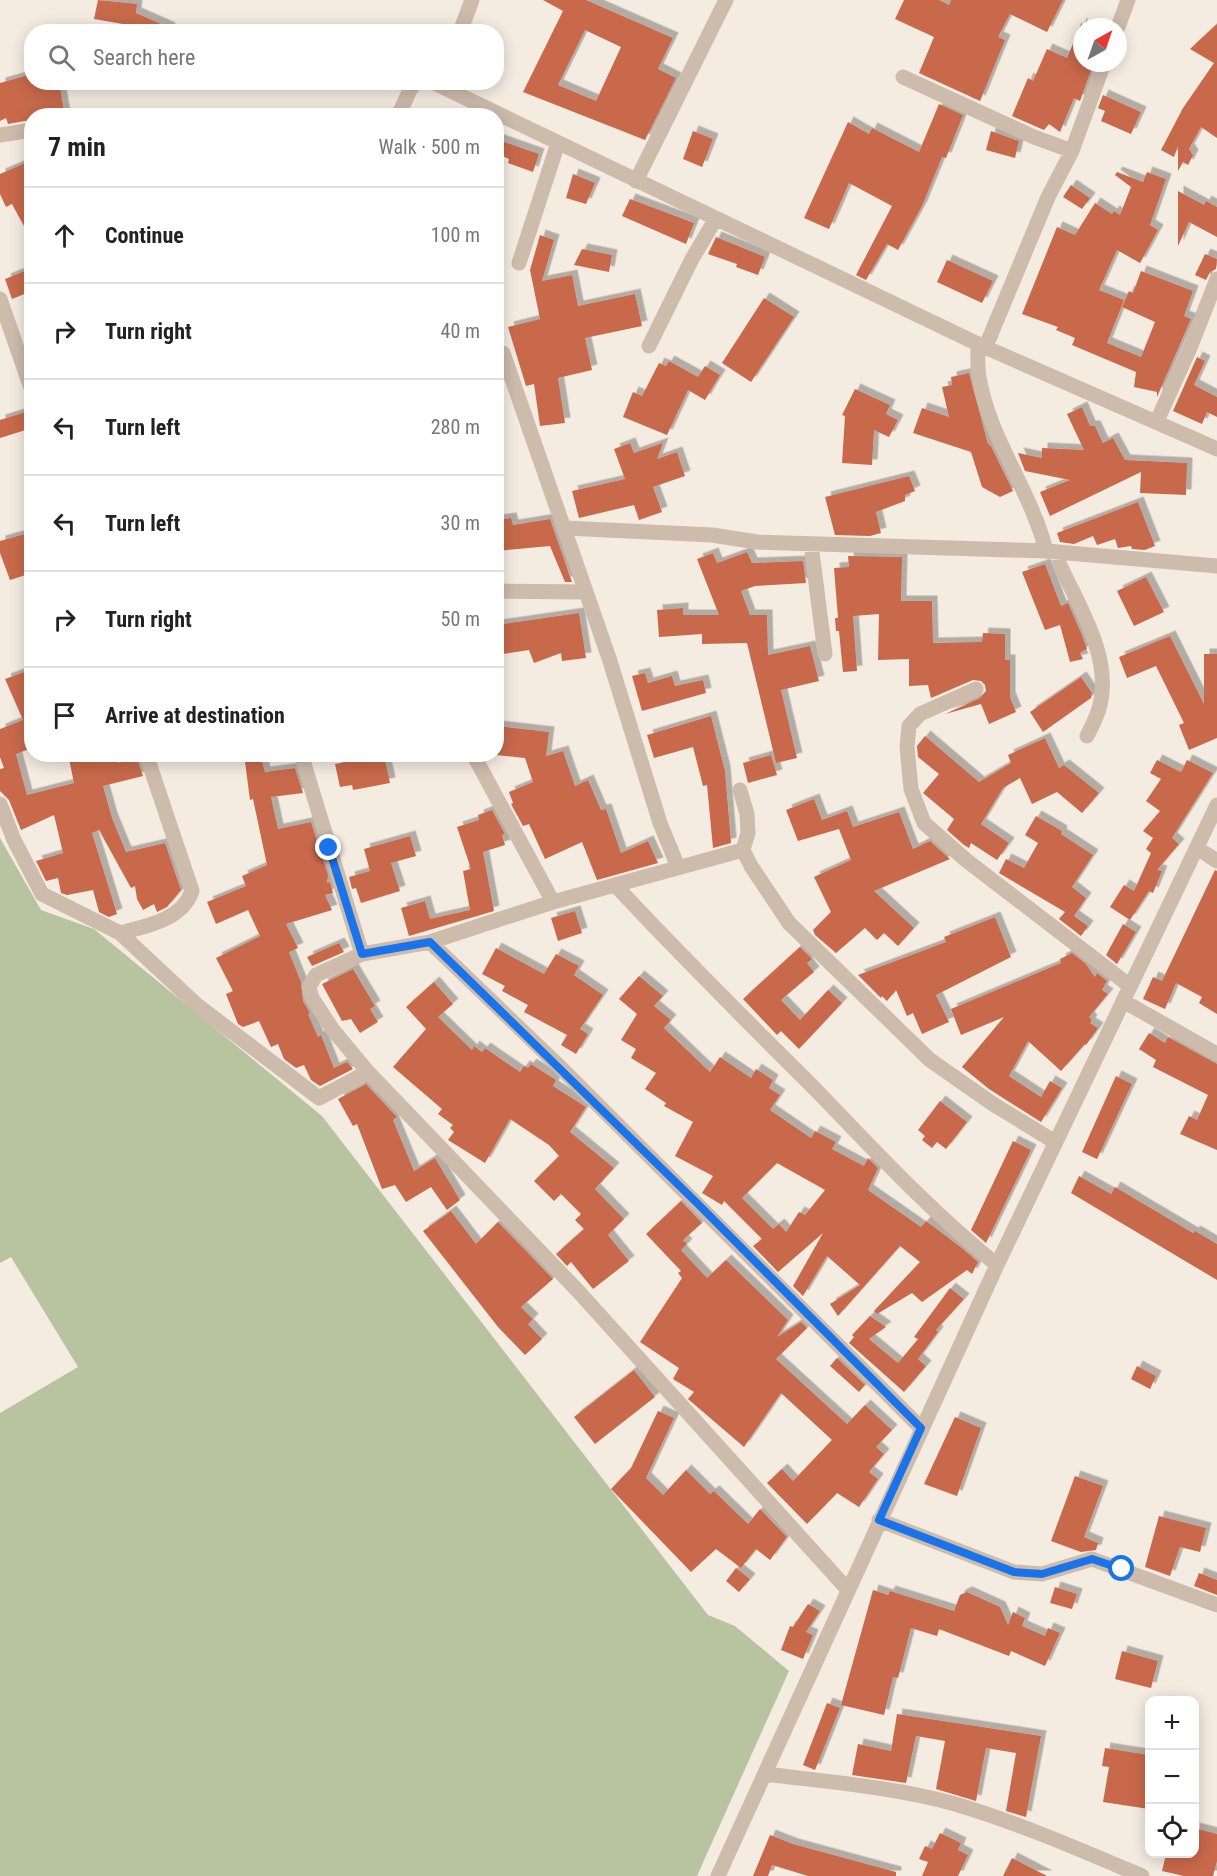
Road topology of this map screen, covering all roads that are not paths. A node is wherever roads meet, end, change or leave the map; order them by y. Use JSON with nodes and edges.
{"nodes":[{"id":1,"x":472,"y":0,"type":"edge"},
{"id":2,"x":726,"y":0,"type":"edge"},
{"id":3,"x":1123,"y":2,"type":"edge"},
{"id":4,"x":1120,"y":18,"type":"edge"},
{"id":5,"x":463,"y":24,"type":"edge"},
{"id":6,"x":1101,"y":72,"type":"edge"},
{"id":7,"x":903,"y":77,"type":"dead end"},
{"id":8,"x":412,"y":90,"type":"edge"},
{"id":9,"x":451,"y":90,"type":"edge"},
{"id":10,"x":402,"y":108,"type":"edge"},
{"id":11,"x":487,"y":108,"type":"edge"},
{"id":12,"x":504,"y":116,"type":"edge"},
{"id":13,"x":24,"y":131,"type":"edge"},
{"id":14,"x":0,"y":135,"type":"edge"},
{"id":15,"x":558,"y":143,"type":"junction"},
{"id":16,"x":1072,"y":151,"type":"junction"},
{"id":17,"x":636,"y":181,"type":"junction"},
{"id":18,"x":716,"y":220,"type":"junction"},
{"id":19,"x":519,"y":263,"type":"dead end"},
{"id":20,"x":1217,"y":279,"type":"edge"},
{"id":21,"x":0,"y":299,"type":"edge"},
{"id":22,"x":982,"y":345,"type":"junction"},
{"id":23,"x":649,"y":346,"type":"dead end"},
{"id":24,"x":504,"y":356,"type":"edge"},
{"id":25,"x":24,"y":369,"type":"edge"},
{"id":26,"x":1157,"y":421,"type":"junction"},
{"id":27,"x":1217,"y":449,"type":"edge"},
{"id":28,"x":565,"y":528,"type":"junction"},
{"id":29,"x":811,"y":544,"type":"junction"},
{"id":30,"x":1053,"y":552,"type":"junction"},
{"id":31,"x":1217,"y":566,"type":"edge"},
{"id":32,"x":504,"y":591,"type":"edge"},
{"id":33,"x":586,"y":592,"type":"junction"},
{"id":34,"x":825,"y":654,"type":"dead end"},
{"id":35,"x":976,"y":689,"type":"dead end"},
{"id":36,"x":1088,"y":736,"type":"dead end"},
{"id":37,"x":149,"y":762,"type":"edge"},
{"id":38,"x":303,"y":762,"type":"edge"},
{"id":39,"x":476,"y":762,"type":"edge"},
{"id":40,"x":740,"y":790,"type":"dead end"},
{"id":41,"x":0,"y":804,"type":"edge"},
{"id":42,"x":1217,"y":805,"type":"edge"},
{"id":43,"x":1197,"y":848,"type":"junction"},
{"id":44,"x":744,"y":850,"type":"junction"},
{"id":45,"x":1217,"y":861,"type":"edge"},
{"id":46,"x":678,"y":867,"type":"junction"},
{"id":47,"x":616,"y":886,"type":"junction"},
{"id":48,"x":553,"y":902,"type":"junction"},
{"id":49,"x":120,"y":933,"type":"junction"},
{"id":50,"x":430,"y":942,"type":"junction"},
{"id":51,"x":362,"y":954,"type":"junction"},
{"id":52,"x":1130,"y":986,"type":"junction"},
{"id":53,"x":1123,"y":1001,"type":"junction"},
{"id":54,"x":1217,"y":1054,"type":"edge"},
{"id":55,"x":368,"y":1072,"type":"junction"},
{"id":56,"x":1055,"y":1142,"type":"junction"},
{"id":57,"x":997,"y":1265,"type":"junction"},
{"id":58,"x":921,"y":1428,"type":"junction"},
{"id":59,"x":879,"y":1520,"type":"junction"},
{"id":60,"x":848,"y":1590,"type":"junction"},
{"id":61,"x":1217,"y":1605,"type":"edge"},
{"id":62,"x":766,"y":1774,"type":"junction"},
{"id":63,"x":718,"y":1876,"type":"edge"},
{"id":64,"x":1142,"y":1876,"type":"edge"}],
"edges":[{"from":1,"to":5,"type":"street"},
{"from":2,"to":17,"type":"street"},
{"from":3,"to":4,"type":"street"},
{"from":6,"to":16,"type":"street"},
{"from":7,"to":16,"type":"street"},
{"from":8,"to":10,"type":"street"},
{"from":9,"to":11,"type":"street"},
{"from":12,"to":15,"type":"street"},
{"from":13,"to":14,"type":"street"},
{"from":15,"to":17,"type":"street"},
{"from":15,"to":19,"type":"street"},
{"from":16,"to":22,"type":"street"},
{"from":17,"to":18,"type":"street"},
{"from":18,"to":22,"type":"street"},
{"from":18,"to":23,"type":"street"},
{"from":20,"to":26,"type":"street"},
{"from":21,"to":25,"type":"street"},
{"from":22,"to":26,"type":"street"},
{"from":22,"to":30,"type":"street"},
{"from":24,"to":28,"type":"street"},
{"from":26,"to":27,"type":"street"},
{"from":28,"to":29,"type":"street"},
{"from":28,"to":33,"type":"street"},
{"from":29,"to":30,"type":"street"},
{"from":29,"to":34,"type":"street"},
{"from":30,"to":31,"type":"street"},
{"from":30,"to":36,"type":"street"},
{"from":32,"to":33,"type":"street"},
{"from":33,"to":46,"type":"street"},
{"from":35,"to":52,"type":"street"},
{"from":37,"to":49,"type":"street"},
{"from":38,"to":51,"type":"street"},
{"from":39,"to":48,"type":"street"},
{"from":40,"to":44,"type":"street"},
{"from":41,"to":49,"type":"street"},
{"from":42,"to":43,"type":"street"},
{"from":43,"to":45,"type":"street"},
{"from":43,"to":52,"type":"street"},
{"from":44,"to":46,"type":"street"},
{"from":44,"to":56,"type":"street"},
{"from":46,"to":47,"type":"street"},
{"from":47,"to":48,"type":"street"},
{"from":47,"to":57,"type":"street"},
{"from":48,"to":50,"type":"street"},
{"from":49,"to":55,"type":"street"},
{"from":50,"to":51,"type":"street"},
{"from":50,"to":58,"type":"street"},
{"from":51,"to":55,"type":"street"},
{"from":52,"to":53,"type":"street"},
{"from":53,"to":54,"type":"street"},
{"from":53,"to":56,"type":"street"},
{"from":55,"to":60,"type":"street"},
{"from":56,"to":57,"type":"street"},
{"from":57,"to":58,"type":"street"},
{"from":58,"to":59,"type":"street"},
{"from":59,"to":60,"type":"street"},
{"from":59,"to":61,"type":"street"},
{"from":60,"to":62,"type":"street"},
{"from":62,"to":63,"type":"street"},
{"from":62,"to":64,"type":"street"}]}
